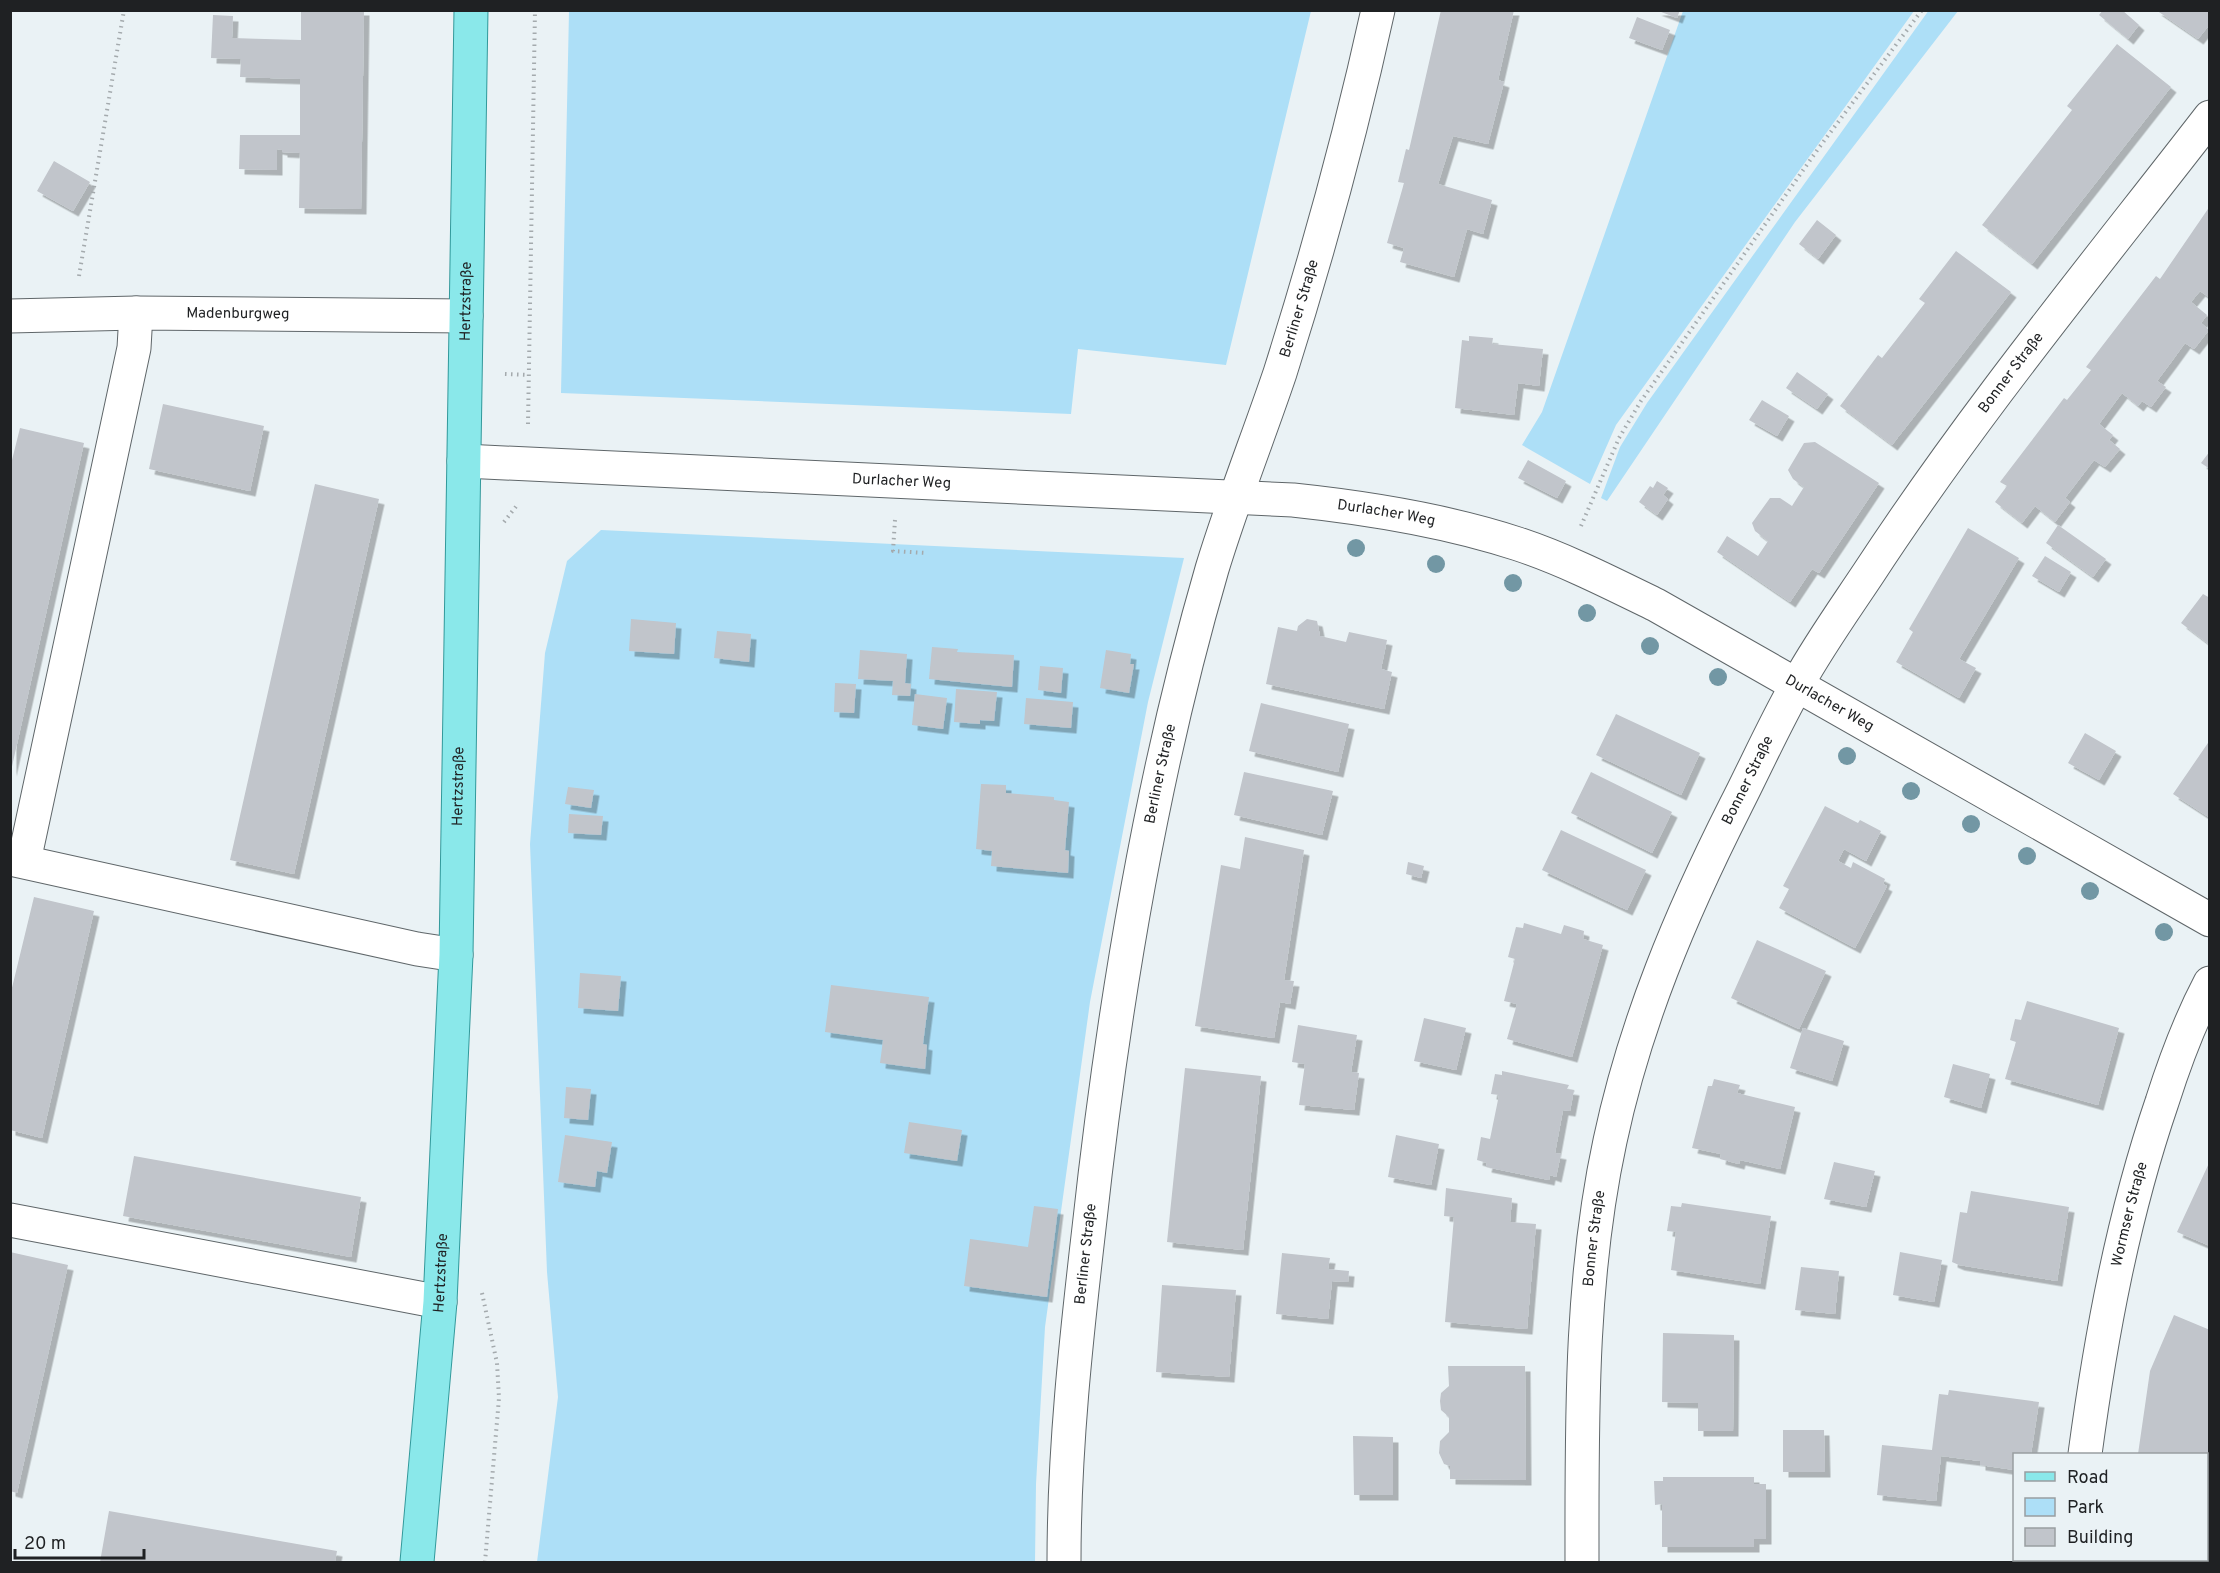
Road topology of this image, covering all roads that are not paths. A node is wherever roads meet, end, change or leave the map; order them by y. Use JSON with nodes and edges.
{"nodes":[{"id":1,"x":471,"y":10,"type":"edge"},
{"id":2,"x":1378,"y":10,"type":"edge"},
{"id":3,"x":2210,"y":117,"type":"edge"},
{"id":4,"x":136,"y":313,"type":"junction"},
{"id":5,"x":10,"y":316,"type":"edge"},
{"id":6,"x":466,"y":316,"type":"junction"},
{"id":7,"x":464,"y":461,"type":"junction"},
{"id":8,"x":1236,"y":496,"type":"junction"},
{"id":9,"x":1797,"y":684,"type":"junction"},
{"id":10,"x":17,"y":860,"type":"edge"},
{"id":11,"x":2210,"y":920,"type":"edge"},
{"id":12,"x":456,"y":955,"type":"junction"},
{"id":13,"x":2210,"y":983,"type":"edge"},
{"id":14,"x":10,"y":1220,"type":"edge"},
{"id":15,"x":440,"y":1302,"type":"junction"},
{"id":16,"x":2085,"y":1453,"type":"edge"},
{"id":17,"x":417,"y":1563,"type":"edge"},
{"id":18,"x":1064,"y":1563,"type":"edge"},
{"id":19,"x":1582,"y":1563,"type":"edge"}],
"edges":[{"from":1,"to":6,"type":"main road","name":"Hertzstraße"},
{"from":2,"to":8,"type":"street","name":"Berliner Straße"},
{"from":3,"to":9,"type":"street","name":"Bonner Straße"},
{"from":4,"to":5,"type":"street","name":"Madenburgweg"},
{"from":4,"to":6,"type":"street","name":"Madenburgweg"},
{"from":4,"to":10,"type":"street"},
{"from":6,"to":7,"type":"main road","name":"Hertzstraße"},
{"from":7,"to":8,"type":"street","name":"Durlacher Weg"},
{"from":7,"to":12,"type":"main road","name":"Hertzstraße"},
{"from":8,"to":9,"type":"street","name":"Durlacher Weg"},
{"from":8,"to":18,"type":"street","name":"Berliner Straße"},
{"from":9,"to":11,"type":"street","name":"Durlacher Weg"},
{"from":9,"to":19,"type":"street","name":"Bonner Straße"},
{"from":10,"to":12,"type":"street"},
{"from":12,"to":15,"type":"main road","name":"Hertzstraße"},
{"from":13,"to":16,"type":"street","name":"Wormser Straße"},
{"from":14,"to":15,"type":"street"},
{"from":15,"to":17,"type":"main road","name":"Hertzstraße"}]}
